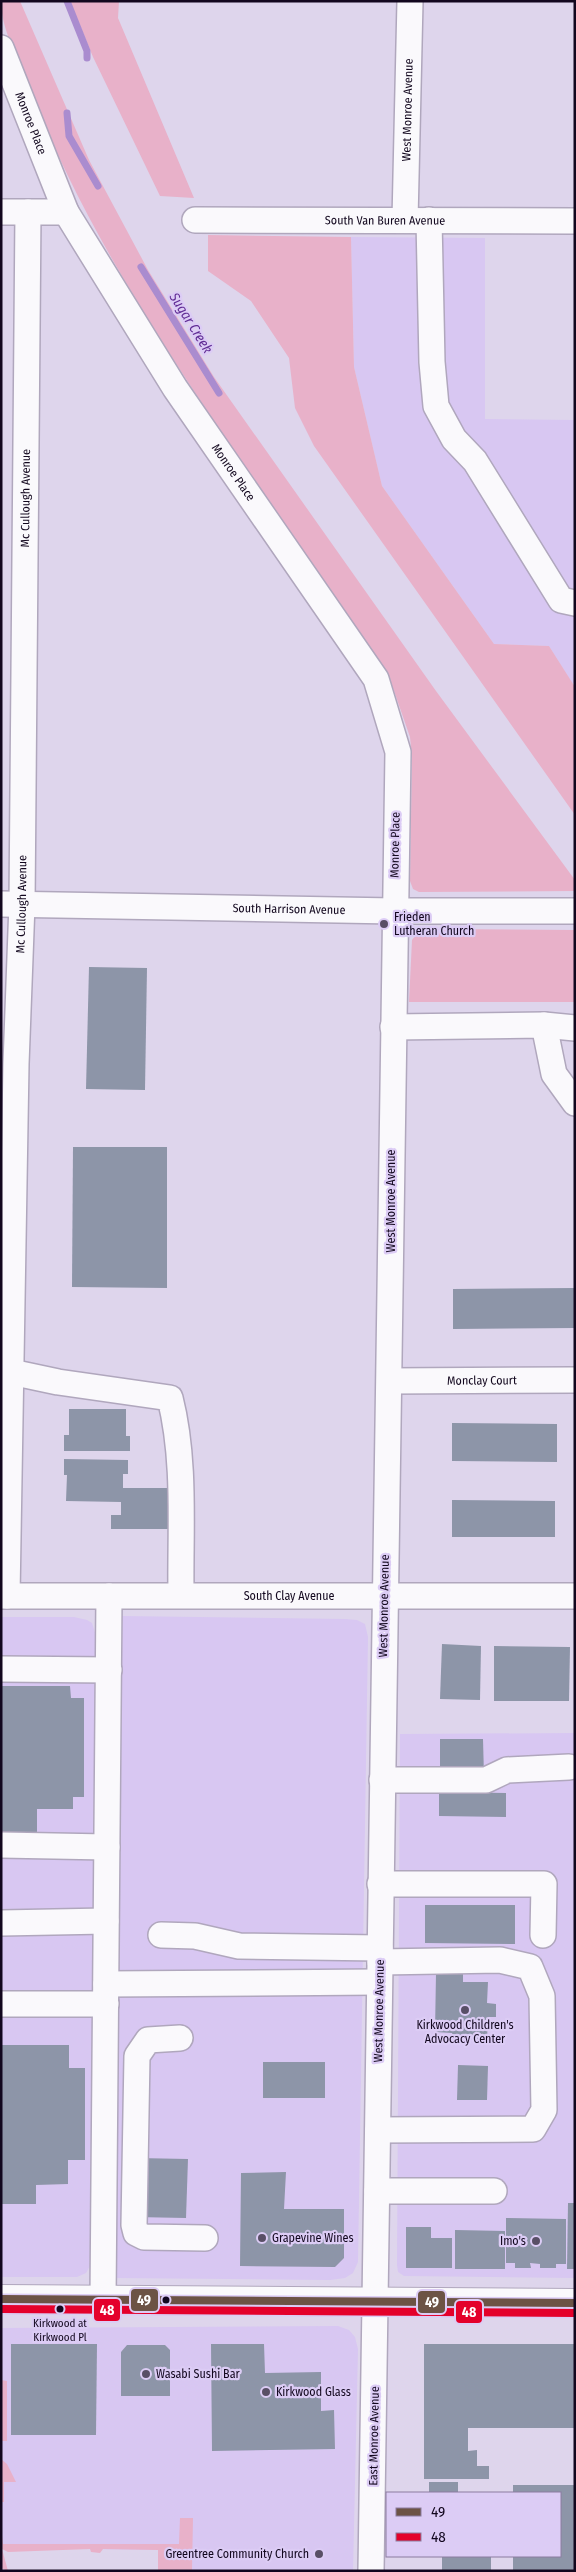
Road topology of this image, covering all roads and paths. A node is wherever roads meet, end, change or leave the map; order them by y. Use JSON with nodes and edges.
{"nodes":[{"id":1,"x":410,"y":1,"type":"edge"},
{"id":2,"x":1,"y":48,"type":"edge"},
{"id":3,"x":1,"y":212,"type":"edge"},
{"id":4,"x":28,"y":212,"type":"junction"},
{"id":5,"x":66,"y":212,"type":"junction"},
{"id":6,"x":195,"y":220,"type":"dead end"},
{"id":7,"x":417,"y":220,"type":"junction"},
{"id":8,"x":575,"y":221,"type":"edge"},
{"id":9,"x":575,"y":603,"type":"edge"},
{"id":10,"x":11,"y":904,"type":"edge"},
{"id":11,"x":394,"y":911,"type":"junction"},
{"id":12,"x":575,"y":911,"type":"edge"},
{"id":13,"x":544,"y":1025,"type":"junction"},
{"id":14,"x":393,"y":1028,"type":"junction"},
{"id":15,"x":575,"y":1028,"type":"edge"},
{"id":16,"x":9,"y":1064,"type":"edge"},
{"id":17,"x":575,"y":1104,"type":"edge"},
{"id":18,"x":7,"y":1274,"type":"edge"},
{"id":19,"x":11,"y":1372,"type":"junction"},
{"id":20,"x":575,"y":1380,"type":"edge"},
{"id":21,"x":390,"y":1381,"type":"junction"},
{"id":22,"x":181,"y":1595,"type":"junction"},
{"id":23,"x":384,"y":1595,"type":"junction"},
{"id":24,"x":4,"y":1596,"type":"edge"},
{"id":25,"x":109,"y":1596,"type":"junction"},
{"id":26,"x":575,"y":1596,"type":"edge"},
{"id":27,"x":1,"y":1669,"type":"edge"},
{"id":28,"x":109,"y":1670,"type":"junction"},
{"id":29,"x":570,"y":1767,"type":"dead end"},
{"id":30,"x":382,"y":1780,"type":"junction"},
{"id":31,"x":1,"y":1845,"type":"edge"},
{"id":32,"x":107,"y":1847,"type":"junction"},
{"id":33,"x":380,"y":1884,"type":"junction"},
{"id":34,"x":106,"y":1921,"type":"junction"},
{"id":35,"x":1,"y":1923,"type":"edge"},
{"id":36,"x":161,"y":1935,"type":"dead end"},
{"id":37,"x":543,"y":1935,"type":"dead end"},
{"id":38,"x":380,"y":1964,"type":"junction"},
{"id":39,"x":106,"y":1994,"type":"junction"},
{"id":40,"x":1,"y":2004,"type":"edge"},
{"id":41,"x":180,"y":2038,"type":"dead end"},
{"id":42,"x":378,"y":2130,"type":"junction"},
{"id":43,"x":377,"y":2191,"type":"junction"},
{"id":44,"x":494,"y":2191,"type":"dead end"},
{"id":45,"x":204,"y":2238,"type":"dead end"},
{"id":46,"x":1,"y":2299,"type":"edge"},
{"id":47,"x":103,"y":2299,"type":"junction"},
{"id":48,"x":376,"y":2301,"type":"junction"},
{"id":49,"x":575,"y":2303,"type":"edge"},
{"id":50,"x":371,"y":2571,"type":"edge"}],
"edges":[{"from":1,"to":7,"type":"street","name":"West Monroe Avenue"},
{"from":2,"to":5,"type":"street","name":"Monroe Place"},
{"from":3,"to":4,"type":"street"},
{"from":4,"to":5,"type":"street"},
{"from":4,"to":10,"type":"street","name":"Mc Cullough Avenue"},
{"from":5,"to":11,"type":"street","name":"Monroe Place"},
{"from":6,"to":7,"type":"street","name":"South Van Buren Avenue"},
{"from":7,"to":8,"type":"street","name":"South Van Buren Avenue"},
{"from":7,"to":9,"type":"street","name":"West Monroe Avenue"},
{"from":10,"to":11,"type":"street","name":"South Harrison Avenue"},
{"from":10,"to":16,"type":"street","name":"Mc Cullough Avenue"},
{"from":11,"to":12,"type":"street","name":"South Harrison Avenue"},
{"from":11,"to":14,"type":"street","name":"West Monroe Avenue"},
{"from":13,"to":14,"type":"street"},
{"from":13,"to":15,"type":"street"},
{"from":13,"to":17,"type":"street"},
{"from":14,"to":21,"type":"street","name":"West Monroe Avenue"},
{"from":16,"to":18,"type":"street","name":"Mc Cullough Avenue"},
{"from":18,"to":19,"type":"street","name":"Mc Cullough Avenue"},
{"from":19,"to":22,"type":"street"},
{"from":19,"to":24,"type":"street","name":"Mc Cullough Avenue"},
{"from":20,"to":21,"type":"street","name":"Monclay Court"},
{"from":21,"to":23,"type":"street","name":"West Monroe Avenue"},
{"from":22,"to":23,"type":"street","name":"South Clay Avenue"},
{"from":22,"to":25,"type":"street","name":"South Clay Avenue"},
{"from":23,"to":26,"type":"street","name":"South Clay Avenue"},
{"from":23,"to":30,"type":"street","name":"West Monroe Avenue"},
{"from":24,"to":25,"type":"street","name":"South Clay Avenue"},
{"from":25,"to":28,"type":"street"},
{"from":27,"to":28,"type":"street"},
{"from":28,"to":32,"type":"street"},
{"from":29,"to":30,"type":"street"},
{"from":30,"to":33,"type":"street","name":"West Monroe Avenue"},
{"from":31,"to":32,"type":"street"},
{"from":32,"to":34,"type":"street"},
{"from":33,"to":37,"type":"street"},
{"from":33,"to":38,"type":"street","name":"West Monroe Avenue"},
{"from":34,"to":35,"type":"street"},
{"from":34,"to":39,"type":"street"},
{"from":36,"to":38,"type":"street"},
{"from":38,"to":39,"type":"street"},
{"from":38,"to":42,"type":"street","name":"West Monroe Avenue"},
{"from":38,"to":42,"type":"street"},
{"from":39,"to":40,"type":"street"},
{"from":39,"to":47,"type":"street"},
{"from":41,"to":45,"type":"street"},
{"from":42,"to":43,"type":"street","name":"West Monroe Avenue"},
{"from":43,"to":44,"type":"street"},
{"from":43,"to":48,"type":"street","name":"West Monroe Avenue"},
{"from":46,"to":47,"type":"main road"},
{"from":47,"to":48,"type":"main road"},
{"from":48,"to":49,"type":"main road"},
{"from":48,"to":50,"type":"street","name":"East Monroe Avenue"}]}
